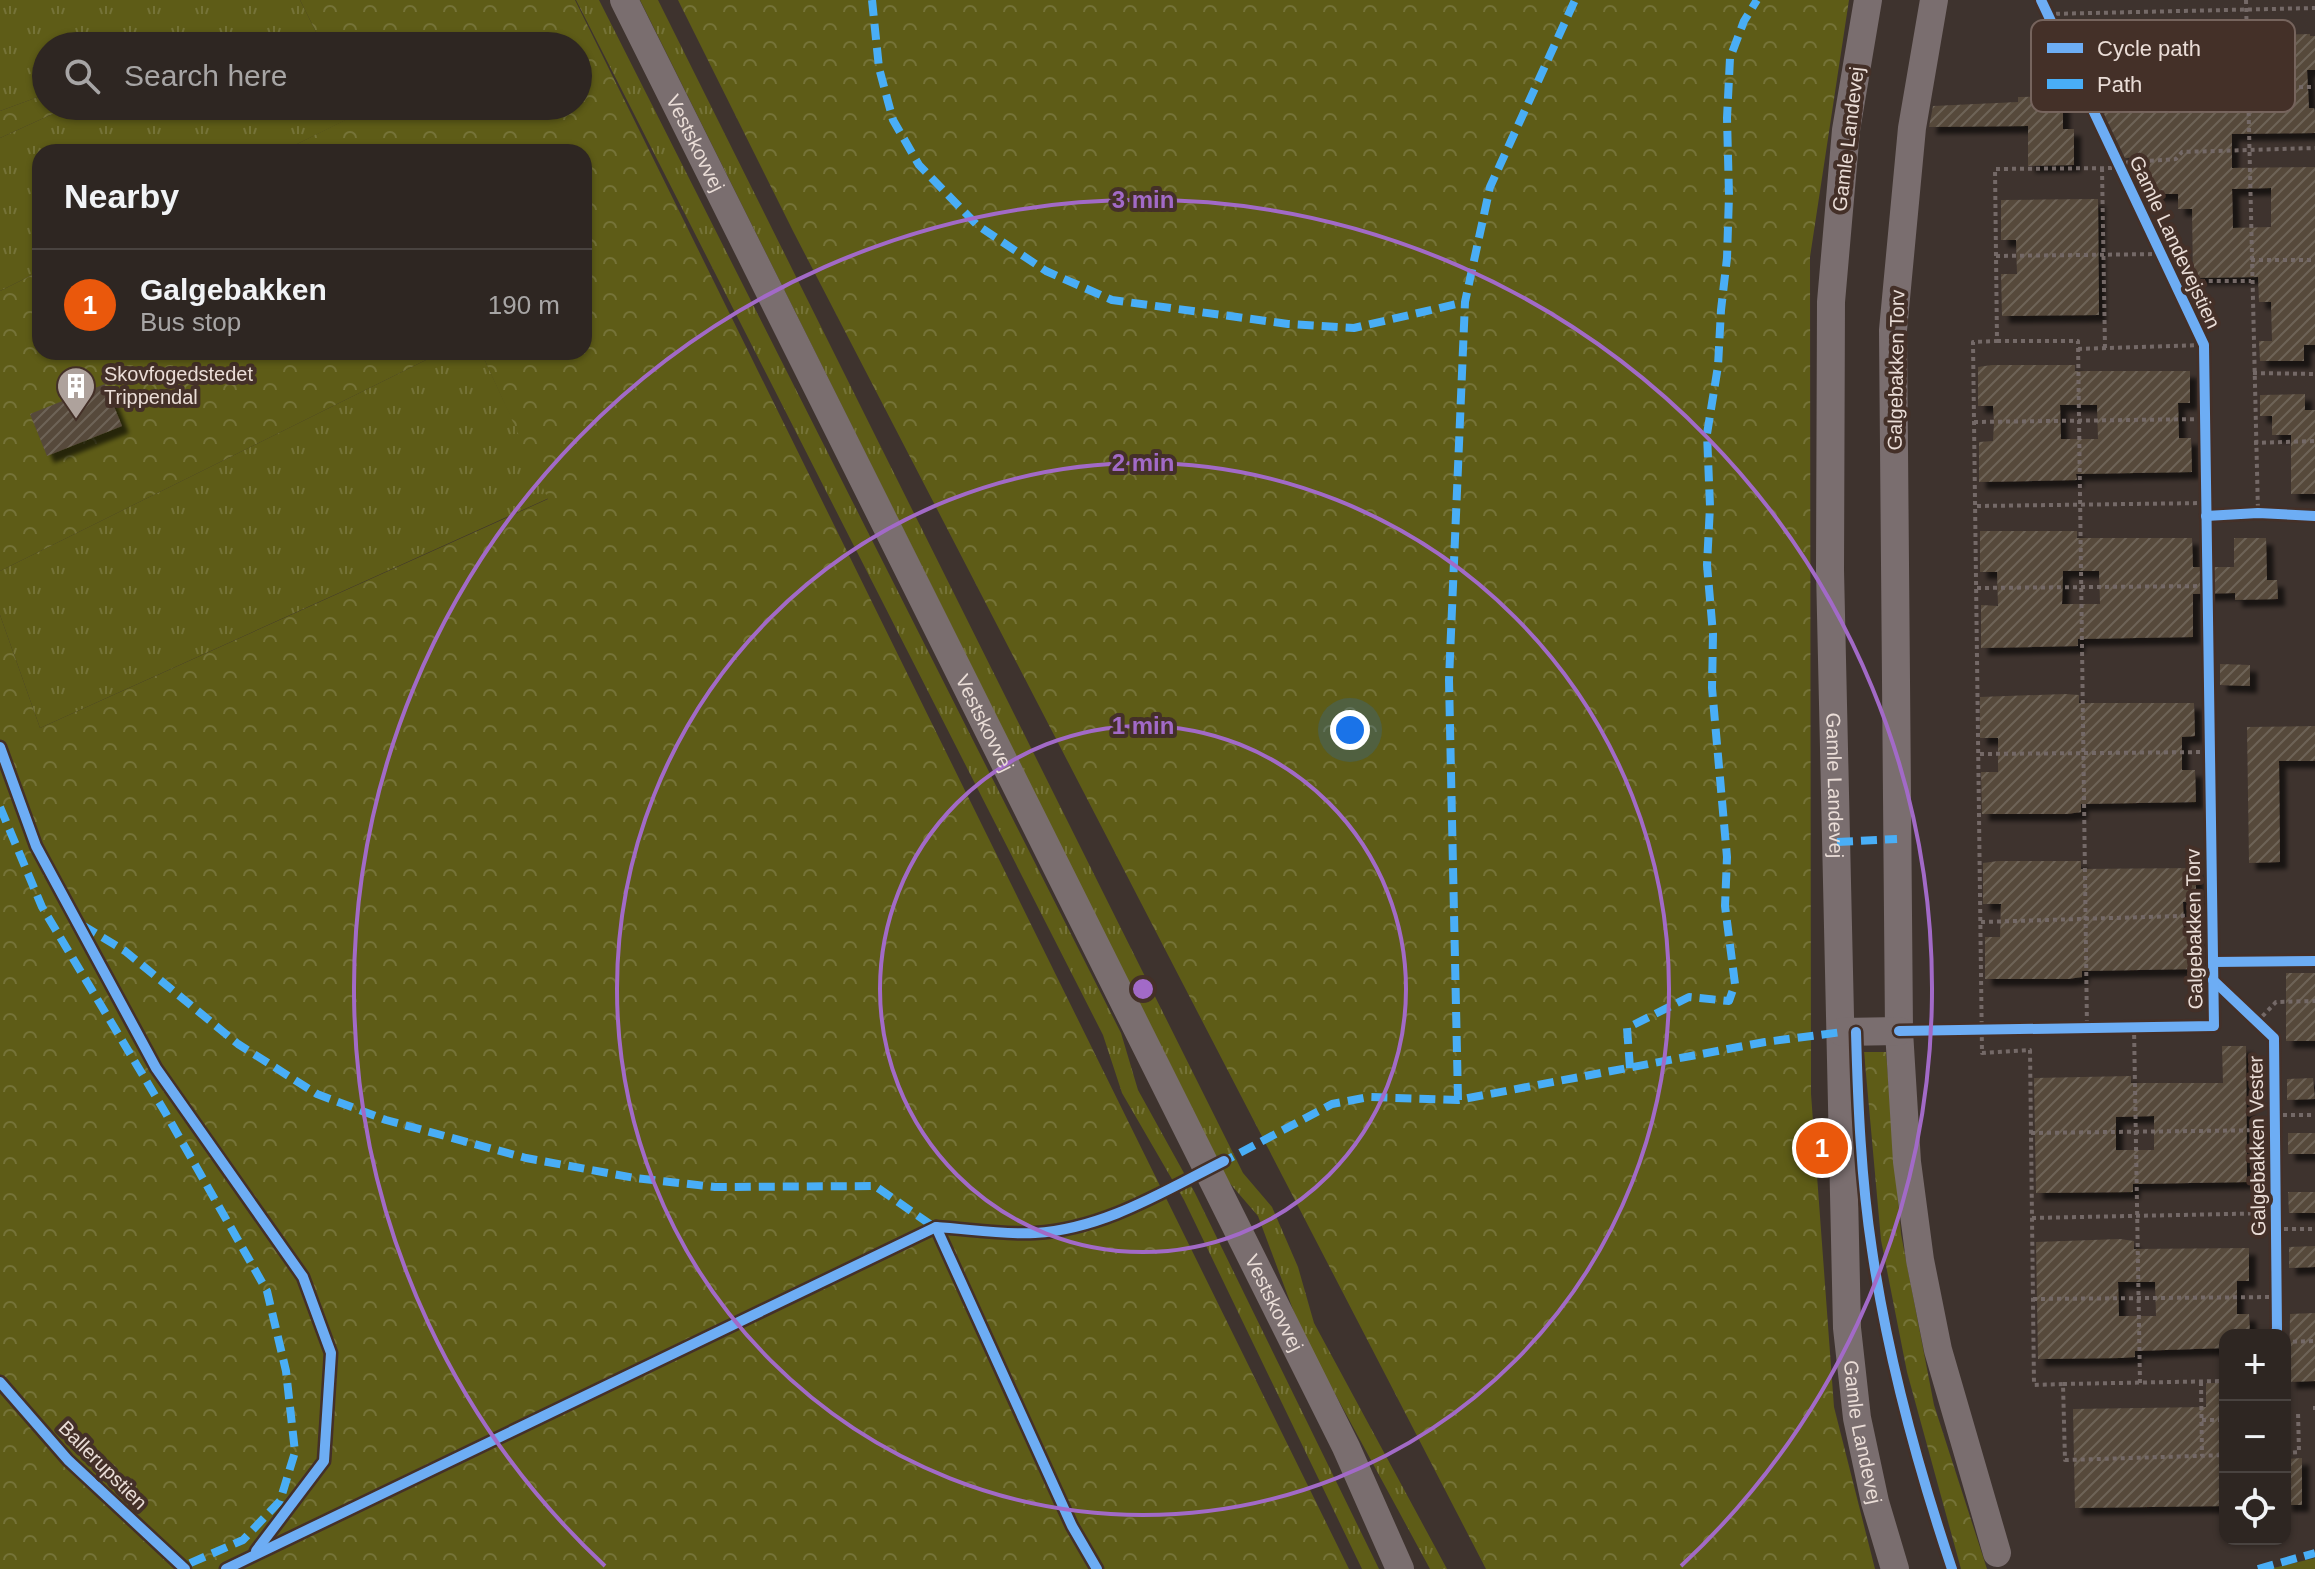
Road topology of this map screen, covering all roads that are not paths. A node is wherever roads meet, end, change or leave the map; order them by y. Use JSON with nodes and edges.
{"nodes":[{"id":1,"x":624,"y":0,"type":"edge"},
{"id":2,"x":1868,"y":0,"type":"edge"},
{"id":3,"x":1934,"y":0,"type":"edge"},
{"id":4,"x":1899,"y":1031,"type":"junction"},
{"id":5,"x":1842,"y":1032,"type":"junction"},
{"id":6,"x":1346,"y":1447,"type":"junction"},
{"id":7,"x":1997,"y":1553,"type":"dead end"},
{"id":8,"x":1400,"y":1569,"type":"edge"},
{"id":9,"x":1417,"y":1569,"type":"edge"},
{"id":10,"x":1895,"y":1569,"type":"edge"}],
"edges":[{"from":1,"to":6,"type":"street","name":"Vestskovvej"},
{"from":2,"to":5,"type":"street","name":"Gamle Landevej"},
{"from":3,"to":4,"type":"street","name":"Galgebakken Torv"},
{"from":4,"to":5,"type":"street"},
{"from":4,"to":7,"type":"street","name":"Galgebakken Torv"},
{"from":5,"to":10,"type":"street","name":"Gamle Landevej"},
{"from":6,"to":8,"type":"street","name":"Vestskovvej"},
{"from":6,"to":9,"type":"street","name":"Vestskovvej"}]}
